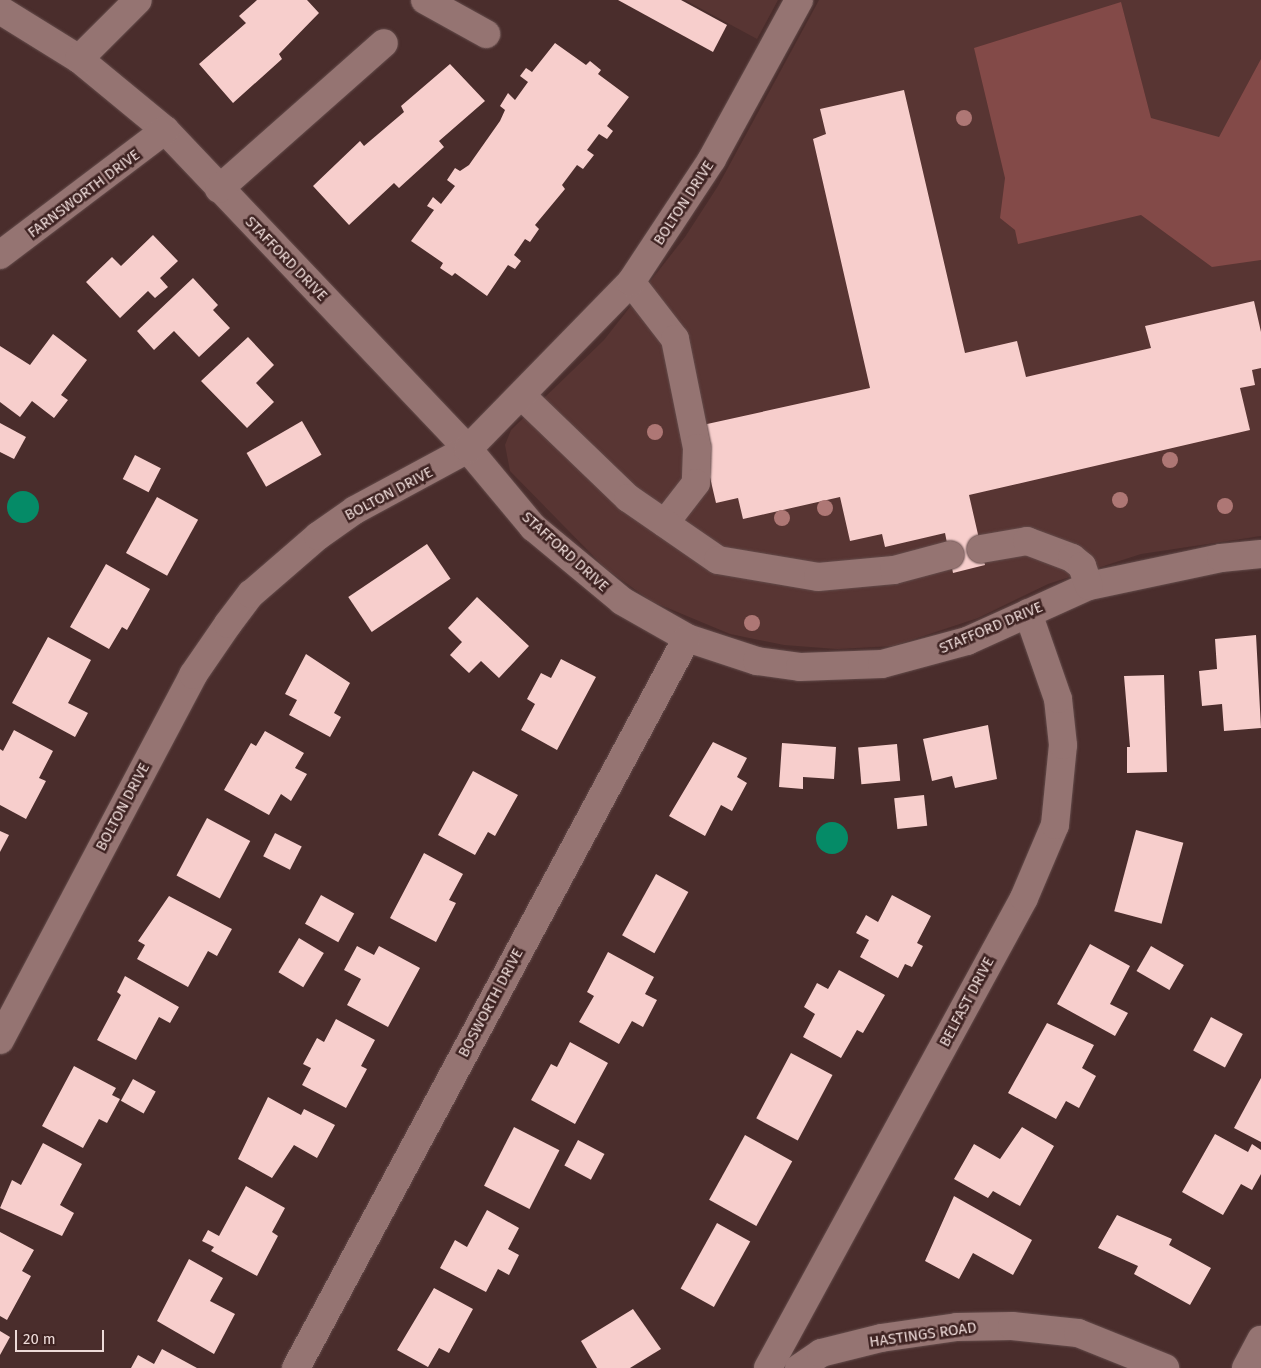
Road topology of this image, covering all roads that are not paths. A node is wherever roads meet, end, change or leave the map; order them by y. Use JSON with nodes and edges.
{"nodes":[{"id":1,"x":138,"y":0,"type":"edge"},
{"id":2,"x":425,"y":0,"type":"edge"},
{"id":3,"x":799,"y":0,"type":"edge"},
{"id":4,"x":0,"y":10,"type":"edge"},
{"id":5,"x":486,"y":34,"type":"dead end"},
{"id":6,"x":384,"y":43,"type":"dead end"},
{"id":7,"x":79,"y":59,"type":"junction"},
{"id":8,"x":165,"y":130,"type":"junction"},
{"id":9,"x":219,"y":189,"type":"junction"},
{"id":10,"x":0,"y":255,"type":"edge"},
{"id":11,"x":631,"y":282,"type":"junction"},
{"id":12,"x":523,"y":397,"type":"junction"},
{"id":13,"x":468,"y":449,"type":"junction"},
{"id":14,"x":664,"y":523,"type":"junction"},
{"id":15,"x":981,"y":548,"type":"dead end"},
{"id":16,"x":1261,"y":554,"type":"edge"},
{"id":17,"x":950,"y":555,"type":"dead end"},
{"id":18,"x":1089,"y":586,"type":"junction"},
{"id":19,"x":1028,"y":613,"type":"junction"},
{"id":20,"x":687,"y":638,"type":"junction"},
{"id":21,"x":0,"y":1040,"type":"edge"},
{"id":22,"x":1261,"y":1340,"type":"edge"},
{"id":23,"x":296,"y":1368,"type":"edge"},
{"id":24,"x":768,"y":1368,"type":"edge"},
{"id":25,"x":799,"y":1368,"type":"edge"},
{"id":26,"x":1166,"y":1368,"type":"edge"},
{"id":27,"x":1246,"y":1368,"type":"edge"}],
"edges":[{"from":1,"to":7,"type":"street"},
{"from":2,"to":5,"type":"street"},
{"from":3,"to":11,"type":"street","name":"BOLTON DRIVE"},
{"from":4,"to":7,"type":"street","name":"STAFFORD DRIVE"},
{"from":6,"to":9,"type":"street"},
{"from":7,"to":8,"type":"street","name":"STAFFORD DRIVE"},
{"from":8,"to":9,"type":"street","name":"STAFFORD DRIVE"},
{"from":8,"to":10,"type":"street","name":"FARNSWORTH DRIVE"},
{"from":9,"to":13,"type":"street","name":"STAFFORD DRIVE"},
{"from":11,"to":12,"type":"street","name":"BOLTON DRIVE"},
{"from":11,"to":14,"type":"street"},
{"from":12,"to":13,"type":"street","name":"BOLTON DRIVE"},
{"from":12,"to":14,"type":"street"},
{"from":13,"to":20,"type":"street","name":"STAFFORD DRIVE"},
{"from":13,"to":21,"type":"street","name":"BOLTON DRIVE"},
{"from":14,"to":17,"type":"street"},
{"from":15,"to":18,"type":"street"},
{"from":16,"to":18,"type":"street","name":"STAFFORD DRIVE"},
{"from":18,"to":19,"type":"street","name":"STAFFORD DRIVE"},
{"from":19,"to":20,"type":"street","name":"STAFFORD DRIVE"},
{"from":19,"to":24,"type":"street","name":"BELFAST DRIVE"},
{"from":20,"to":23,"type":"street","name":"BOSWORTH DRIVE"},
{"from":22,"to":27,"type":"street"},
{"from":25,"to":26,"type":"street","name":"HASTINGS ROAD"}]}
